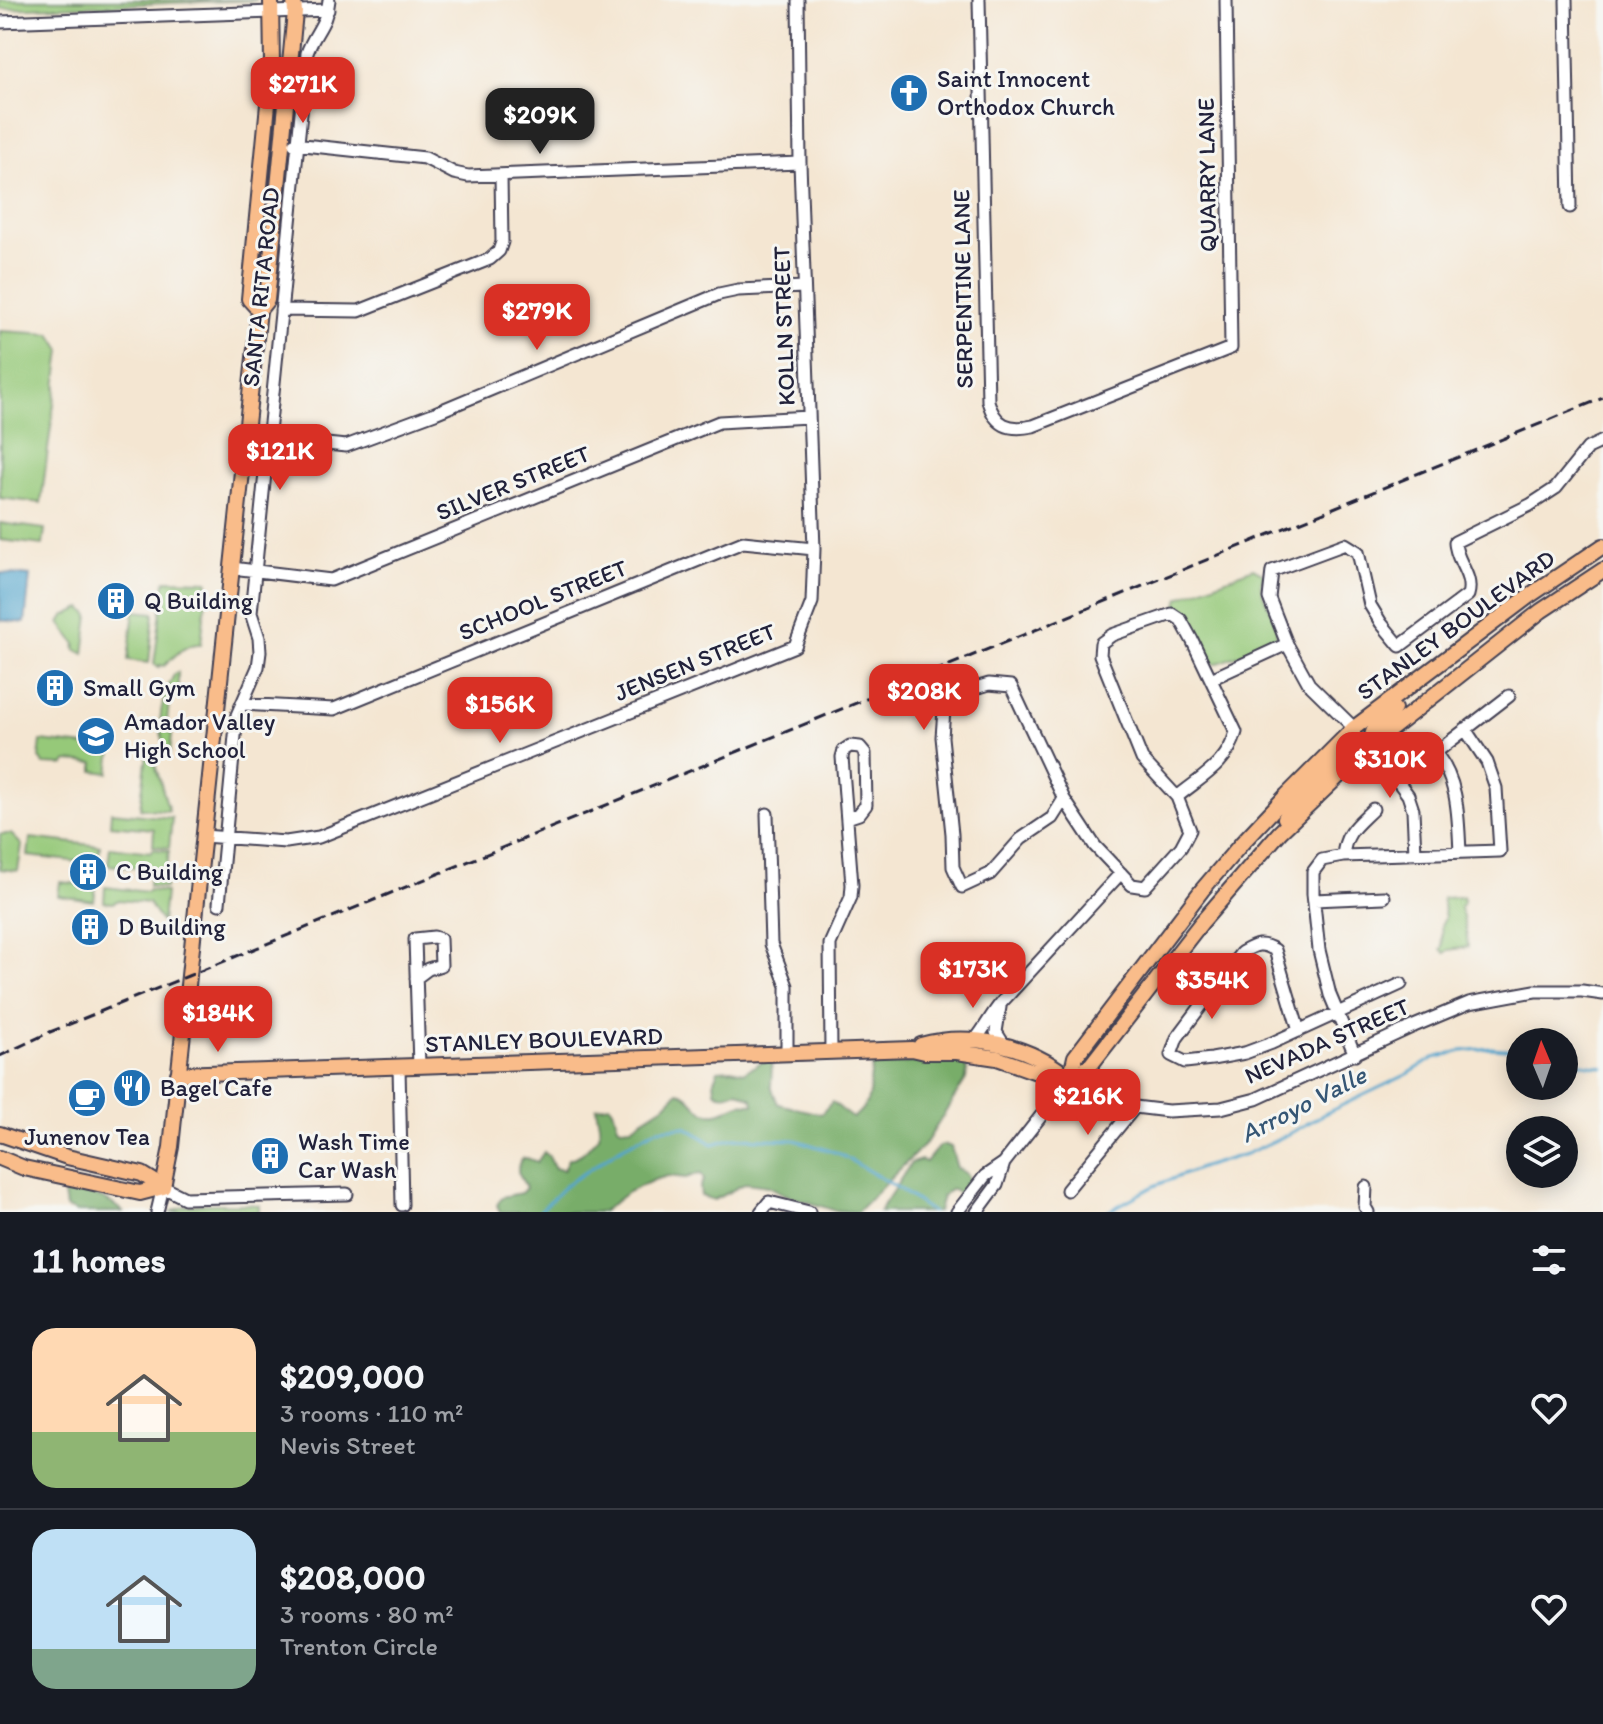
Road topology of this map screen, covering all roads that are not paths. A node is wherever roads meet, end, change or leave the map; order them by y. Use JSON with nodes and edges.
{"nodes":[{"id":1,"x":798,"y":0,"type":"edge"},
{"id":2,"x":979,"y":0,"type":"edge"},
{"id":3,"x":1226,"y":0,"type":"edge"},
{"id":4,"x":1566,"y":0,"type":"edge"},
{"id":5,"x":328,"y":5,"type":"edge"},
{"id":6,"x":271,"y":6,"type":"edge"},
{"id":7,"x":294,"y":6,"type":"edge"},
{"id":8,"x":0,"y":22,"type":"edge"},
{"id":9,"x":283,"y":142,"type":"junction"},
{"id":10,"x":298,"y":144,"type":"junction"},
{"id":11,"x":800,"y":163,"type":"junction"},
{"id":12,"x":501,"y":175,"type":"junction"},
{"id":13,"x":1570,"y":207,"type":"dead end"},
{"id":14,"x":255,"y":232,"type":"junction"},
{"id":15,"x":274,"y":234,"type":"junction"},
{"id":16,"x":804,"y":287,"type":"junction"},
{"id":17,"x":259,"y":310,"type":"junction"},
{"id":18,"x":281,"y":310,"type":"junction"},
{"id":19,"x":1231,"y":348,"type":"joint"},
{"id":20,"x":809,"y":417,"type":"junction"},
{"id":21,"x":268,"y":438,"type":"junction"},
{"id":22,"x":1603,"y":441,"type":"edge"},
{"id":23,"x":1603,"y":546,"type":"edge"},
{"id":24,"x":814,"y":549,"type":"junction"},
{"id":25,"x":232,"y":568,"type":"junction"},
{"id":26,"x":1603,"y":570,"type":"edge"},
{"id":27,"x":254,"y":571,"type":"junction"},
{"id":28,"x":1529,"y":596,"type":"junction"},
{"id":29,"x":1541,"y":611,"type":"junction"},
{"id":30,"x":1287,"y":644,"type":"junction"},
{"id":31,"x":795,"y":646,"type":"joint"},
{"id":32,"x":1455,"y":651,"type":"junction"},
{"id":33,"x":1211,"y":679,"type":"junction"},
{"id":34,"x":1509,"y":696,"type":"dead end"},
{"id":35,"x":242,"y":704,"type":"junction"},
{"id":36,"x":1354,"y":728,"type":"junction"},
{"id":37,"x":1465,"y":729,"type":"junction"},
{"id":38,"x":1371,"y":745,"type":"junction"},
{"id":39,"x":1177,"y":797,"type":"junction"},
{"id":40,"x":1064,"y":799,"type":"junction"},
{"id":41,"x":1373,"y":809,"type":"dead end"},
{"id":42,"x":767,"y":814,"type":"dead end"},
{"id":43,"x":847,"y":818,"type":"junction"},
{"id":44,"x":1280,"y":832,"type":"junction"},
{"id":45,"x":203,"y":836,"type":"junction"},
{"id":46,"x":224,"y":838,"type":"junction"},
{"id":47,"x":1460,"y":852,"type":"junction"},
{"id":48,"x":1415,"y":854,"type":"junction"},
{"id":49,"x":1343,"y":856,"type":"junction"},
{"id":50,"x":1121,"y":873,"type":"junction"},
{"id":51,"x":1384,"y":897,"type":"dead end"},
{"id":52,"x":1314,"y":900,"type":"junction"},
{"id":53,"x":219,"y":904,"type":"dead end"},
{"id":54,"x":416,"y":978,"type":"dead end"},
{"id":55,"x":1401,"y":984,"type":"dead end"},
{"id":56,"x":1603,"y":994,"type":"edge"},
{"id":57,"x":1001,"y":1003,"type":"junction"},
{"id":58,"x":1338,"y":1013,"type":"junction"},
{"id":59,"x":1299,"y":1031,"type":"junction"},
{"id":60,"x":975,"y":1040,"type":"junction"},
{"id":61,"x":1004,"y":1045,"type":"junction"},
{"id":62,"x":912,"y":1049,"type":"junction"},
{"id":63,"x":831,"y":1052,"type":"junction"},
{"id":64,"x":787,"y":1053,"type":"junction"},
{"id":65,"x":1355,"y":1055,"type":"junction"},
{"id":66,"x":419,"y":1066,"type":"junction"},
{"id":67,"x":399,"y":1067,"type":"junction"},
{"id":68,"x":178,"y":1074,"type":"junction"},
{"id":69,"x":1070,"y":1079,"type":"junction"},
{"id":70,"x":1135,"y":1107,"type":"junction"},
{"id":71,"x":0,"y":1134,"type":"edge"},
{"id":72,"x":0,"y":1158,"type":"edge"},
{"id":73,"x":1004,"y":1163,"type":"junction"},
{"id":74,"x":163,"y":1187,"type":"junction"},
{"id":75,"x":1366,"y":1187,"type":"dead end"},
{"id":76,"x":1067,"y":1190,"type":"dead end"},
{"id":77,"x":347,"y":1194,"type":"dead end"},
{"id":78,"x":402,"y":1205,"type":"dead end"},
{"id":79,"x":157,"y":1212,"type":"edge"},
{"id":80,"x":761,"y":1212,"type":"edge"},
{"id":81,"x":809,"y":1212,"type":"edge"},
{"id":82,"x":957,"y":1212,"type":"edge"},
{"id":83,"x":977,"y":1212,"type":"edge"},
{"id":84,"x":1368,"y":1212,"type":"edge"}],
"edges":[{"from":1,"to":11,"type":"street","name":"KOLLN STREET"},
{"from":2,"to":19,"type":"street","name":"SERPENTINE LANE"},
{"from":3,"to":19,"type":"street","name":"QUARRY LANE"},
{"from":4,"to":13,"type":"street"},
{"from":5,"to":7,"type":"street"},
{"from":5,"to":10,"type":"street","name":"SANTA RITA ROAD"},
{"from":6,"to":7,"type":"street"},
{"from":6,"to":8,"type":"street"},
{"from":6,"to":14,"type":"main road","name":"SANTA RITA ROAD"},
{"from":7,"to":9,"type":"main road","name":"SANTA RITA ROAD"},
{"from":9,"to":10,"type":"street"},
{"from":9,"to":15,"type":"main road","name":"SANTA RITA ROAD"},
{"from":10,"to":12,"type":"street"},
{"from":10,"to":18,"type":"street","name":"SANTA RITA ROAD"},
{"from":11,"to":12,"type":"street"},
{"from":11,"to":16,"type":"street","name":"KOLLN STREET"},
{"from":12,"to":18,"type":"street"},
{"from":14,"to":15,"type":"main road"},
{"from":14,"to":17,"type":"main road","name":"SANTA RITA ROAD"},
{"from":15,"to":17,"type":"main road","name":"SANTA RITA ROAD"},
{"from":16,"to":20,"type":"street","name":"KOLLN STREET"},
{"from":16,"to":21,"type":"street"},
{"from":17,"to":25,"type":"main road","name":"SANTA RITA ROAD"},
{"from":18,"to":21,"type":"street","name":"SANTA RITA ROAD"},
{"from":20,"to":24,"type":"street","name":"KOLLN STREET"},
{"from":20,"to":27,"type":"street","name":"SILVER STREET"},
{"from":21,"to":27,"type":"street","name":"SANTA RITA ROAD"},
{"from":22,"to":30,"type":"street"},
{"from":23,"to":28,"type":"main road","name":"STANLEY BOULEVARD"},
{"from":24,"to":31,"type":"street","name":"KOLLN STREET"},
{"from":24,"to":35,"type":"street","name":"SCHOOL STREET"},
{"from":25,"to":27,"type":"street","name":"SILVER STREET"},
{"from":25,"to":45,"type":"main road","name":"SANTA RITA ROAD"},
{"from":26,"to":29,"type":"main road","name":"STANLEY BOULEVARD"},
{"from":27,"to":35,"type":"street","name":"SANTA RITA ROAD"},
{"from":28,"to":29,"type":"main road"},
{"from":28,"to":32,"type":"main road","name":"STANLEY BOULEVARD"},
{"from":29,"to":38,"type":"main road","name":"STANLEY BOULEVARD"},
{"from":30,"to":33,"type":"street"},
{"from":30,"to":36,"type":"street"},
{"from":31,"to":46,"type":"street","name":"JENSEN STREET"},
{"from":32,"to":36,"type":"main road","name":"STANLEY BOULEVARD"},
{"from":32,"to":38,"type":"main road"},
{"from":33,"to":39,"type":"street"},
{"from":33,"to":39,"type":"street"},
{"from":34,"to":37,"type":"street"},
{"from":35,"to":46,"type":"street","name":"SANTA RITA ROAD"},
{"from":36,"to":44,"type":"main road"},
{"from":36,"to":69,"type":"main road","name":"STANLEY BOULEVARD"},
{"from":37,"to":47,"type":"street"},
{"from":37,"to":47,"type":"street"},
{"from":38,"to":44,"type":"main road","name":"STANLEY BOULEVARD"},
{"from":38,"to":48,"type":"street"},
{"from":39,"to":50,"type":"street"},
{"from":40,"to":40,"type":"street"},
{"from":40,"to":50,"type":"street"},
{"from":41,"to":49,"type":"street"},
{"from":42,"to":64,"type":"street"},
{"from":43,"to":43,"type":"street"},
{"from":43,"to":63,"type":"street"},
{"from":44,"to":69,"type":"main road","name":"STANLEY BOULEVARD"},
{"from":45,"to":46,"type":"street","name":"JENSEN STREET"},
{"from":45,"to":68,"type":"main road","name":"SANTA RITA ROAD"},
{"from":46,"to":53,"type":"street","name":"SANTA RITA ROAD"},
{"from":47,"to":48,"type":"street"},
{"from":48,"to":49,"type":"street"},
{"from":49,"to":52,"type":"street"},
{"from":50,"to":57,"type":"street"},
{"from":51,"to":52,"type":"street"},
{"from":52,"to":58,"type":"street"},
{"from":54,"to":66,"type":"street"},
{"from":55,"to":58,"type":"street"},
{"from":56,"to":65,"type":"street","name":"NEVADA STREET"},
{"from":57,"to":60,"type":"street"},
{"from":57,"to":61,"type":"street"},
{"from":58,"to":59,"type":"street"},
{"from":58,"to":65,"type":"street"},
{"from":59,"to":59,"type":"street"},
{"from":60,"to":61,"type":"main road","name":"STANLEY BOULEVARD"},
{"from":60,"to":62,"type":"main road","name":"STANLEY BOULEVARD"},
{"from":61,"to":69,"type":"main road","name":"STANLEY BOULEVARD"},
{"from":62,"to":63,"type":"main road","name":"STANLEY BOULEVARD"},
{"from":62,"to":69,"type":"main road","name":"STANLEY BOULEVARD"},
{"from":63,"to":64,"type":"main road","name":"STANLEY BOULEVARD"},
{"from":64,"to":66,"type":"main road","name":"STANLEY BOULEVARD"},
{"from":65,"to":70,"type":"street","name":"NEVADA STREET"},
{"from":66,"to":67,"type":"main road","name":"STANLEY BOULEVARD"},
{"from":67,"to":68,"type":"main road","name":"STANLEY BOULEVARD"},
{"from":67,"to":78,"type":"street"},
{"from":68,"to":74,"type":"main road","name":"SANTA RITA ROAD"},
{"from":69,"to":70,"type":"street","name":"NEVADA STREET"},
{"from":69,"to":73,"type":"street"},
{"from":70,"to":76,"type":"street"},
{"from":71,"to":74,"type":"main road"},
{"from":72,"to":74,"type":"main road"},
{"from":73,"to":82,"type":"street"},
{"from":73,"to":83,"type":"street"},
{"from":74,"to":77,"type":"street"},
{"from":74,"to":79,"type":"street"},
{"from":75,"to":84,"type":"street"},
{"from":80,"to":81,"type":"street"}]}
